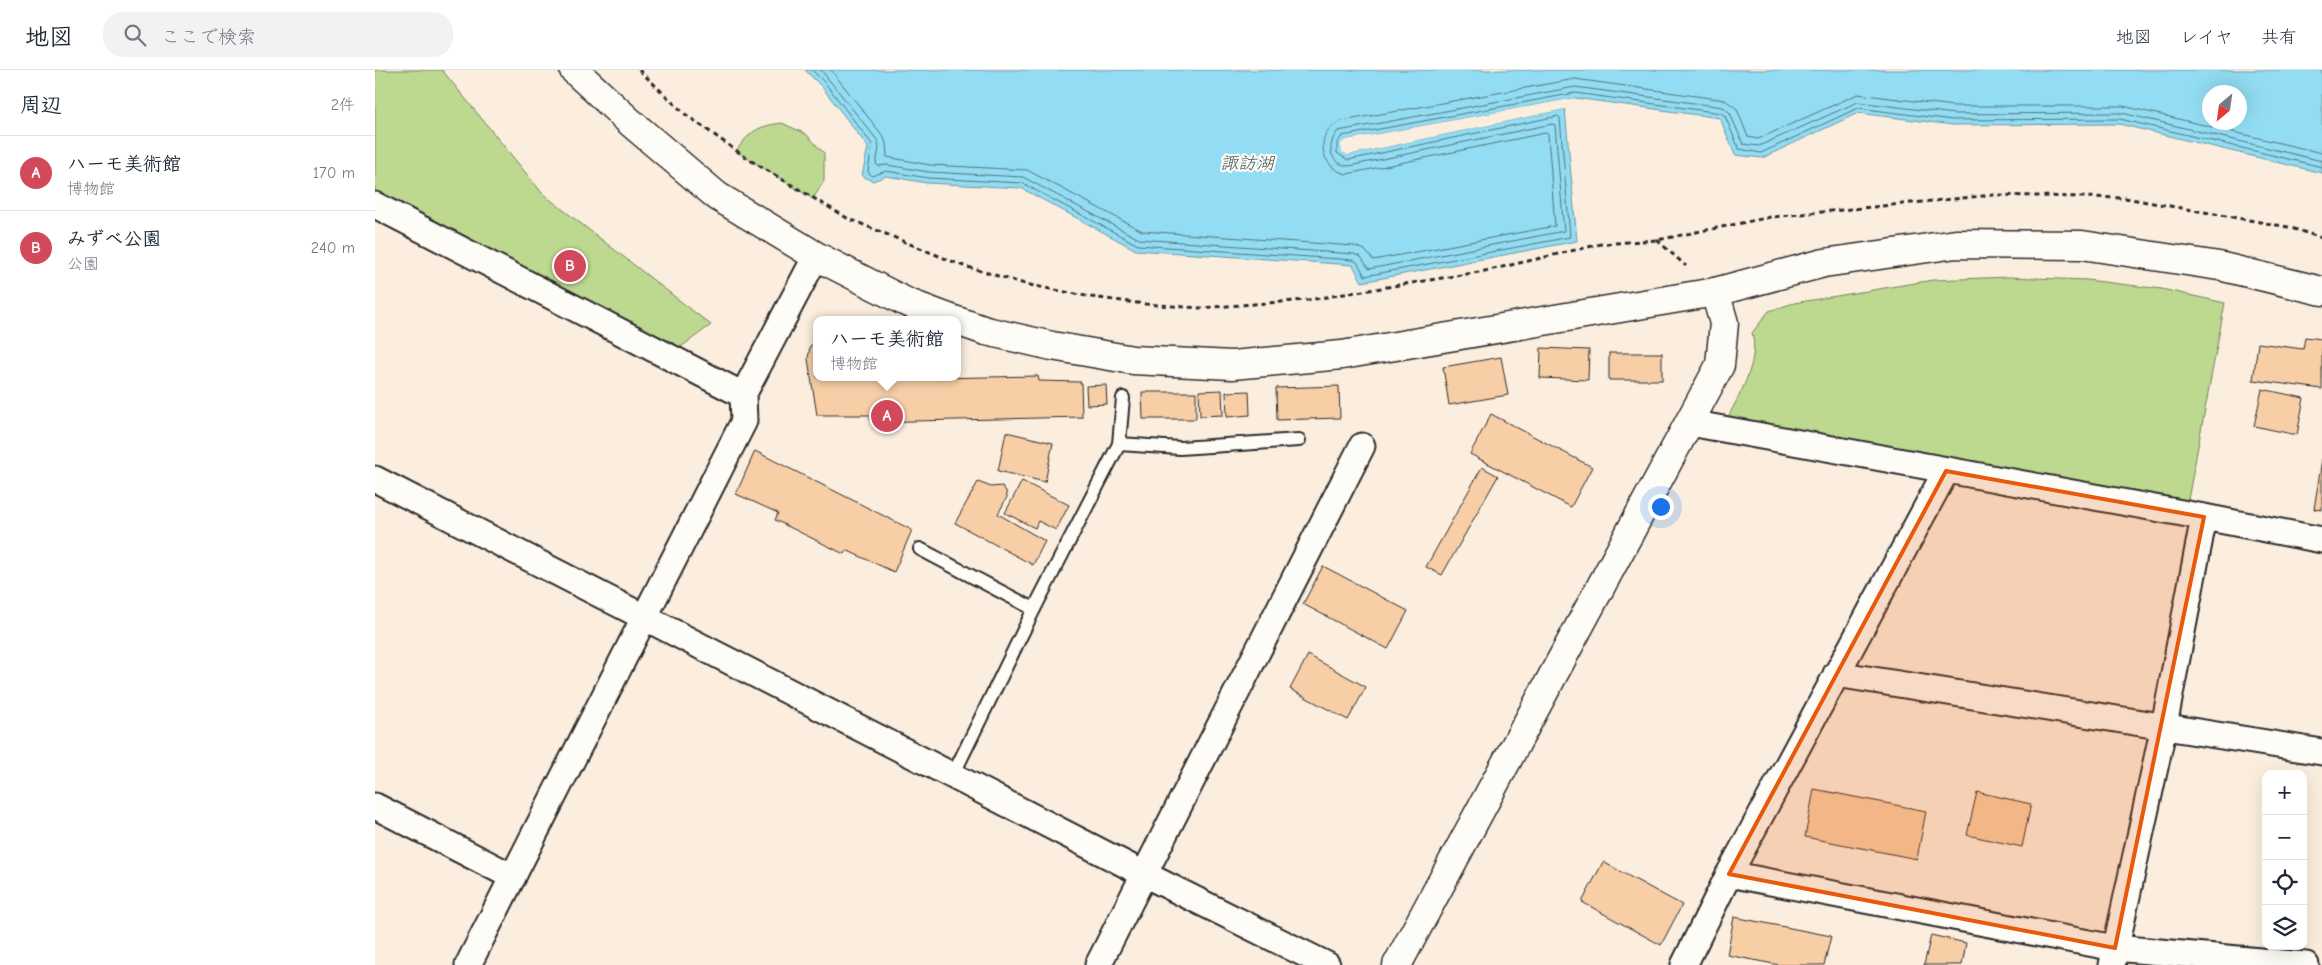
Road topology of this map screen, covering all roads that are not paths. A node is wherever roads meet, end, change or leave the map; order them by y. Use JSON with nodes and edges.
{"nodes":[{"id":1,"x":573,"y":70,"type":"edge"},
{"id":2,"x":375,"y":205,"type":"edge"},
{"id":3,"x":816,"y":256,"type":"junction"},
{"id":4,"x":2322,"y":291,"type":"edge"},
{"id":5,"x":1715,"y":292,"type":"junction"},
{"id":6,"x":945,"y":316,"type":"edge"},
{"id":7,"x":961,"y":322,"type":"edge"},
{"id":8,"x":743,"y":395,"type":"junction"},
{"id":9,"x":1123,"y":398,"type":"dead end"},
{"id":10,"x":1690,"y":423,"type":"junction"},
{"id":11,"x":1299,"y":440,"type":"dead end"},
{"id":12,"x":1119,"y":444,"type":"junction"},
{"id":13,"x":1362,"y":446,"type":"dead end"},
{"id":14,"x":1946,"y":471,"type":"junction"},
{"id":15,"x":375,"y":479,"type":"edge"},
{"id":16,"x":2204,"y":517,"type":"junction"},
{"id":17,"x":2322,"y":540,"type":"edge"},
{"id":18,"x":921,"y":549,"type":"dead end"},
{"id":19,"x":1034,"y":609,"type":"junction"},
{"id":20,"x":646,"y":617,"type":"junction"},
{"id":21,"x":1836,"y":674,"type":"junction"},
{"id":22,"x":2164,"y":726,"type":"junction"},
{"id":23,"x":2322,"y":752,"type":"edge"},
{"id":24,"x":953,"y":775,"type":"junction"},
{"id":25,"x":375,"y":806,"type":"edge"},
{"id":26,"x":1144,"y":874,"type":"junction"},
{"id":27,"x":1729,"y":874,"type":"junction"},
{"id":28,"x":513,"y":877,"type":"junction"},
{"id":29,"x":2113,"y":956,"type":"edge"},
{"id":30,"x":468,"y":965,"type":"edge"},
{"id":31,"x":1098,"y":965,"type":"edge"},
{"id":32,"x":1327,"y":965,"type":"edge"},
{"id":33,"x":1397,"y":965,"type":"edge"},
{"id":34,"x":1684,"y":965,"type":"edge"},
{"id":35,"x":2306,"y":965,"type":"edge"}],
"edges":[{"from":1,"to":3,"type":"street"},
{"from":2,"to":8,"type":"street"},
{"from":3,"to":6,"type":"street"},
{"from":3,"to":8,"type":"street"},
{"from":4,"to":5,"type":"street"},
{"from":5,"to":7,"type":"street"},
{"from":5,"to":10,"type":"street"},
{"from":8,"to":20,"type":"street"},
{"from":9,"to":12,"type":"lane"},
{"from":10,"to":14,"type":"street"},
{"from":10,"to":33,"type":"street"},
{"from":11,"to":12,"type":"lane"},
{"from":12,"to":19,"type":"lane"},
{"from":13,"to":26,"type":"street"},
{"from":14,"to":16,"type":"street"},
{"from":14,"to":21,"type":"street"},
{"from":15,"to":20,"type":"street"},
{"from":16,"to":17,"type":"street"},
{"from":16,"to":22,"type":"street"},
{"from":18,"to":19,"type":"lane"},
{"from":19,"to":24,"type":"lane"},
{"from":20,"to":24,"type":"street"},
{"from":20,"to":28,"type":"street"},
{"from":21,"to":22,"type":"street"},
{"from":21,"to":27,"type":"street"},
{"from":22,"to":23,"type":"street"},
{"from":22,"to":29,"type":"street"},
{"from":24,"to":26,"type":"street"},
{"from":25,"to":28,"type":"street"},
{"from":26,"to":31,"type":"street"},
{"from":26,"to":32,"type":"street"},
{"from":27,"to":29,"type":"street"},
{"from":27,"to":34,"type":"street"},
{"from":28,"to":30,"type":"street"},
{"from":29,"to":35,"type":"street"}]}
